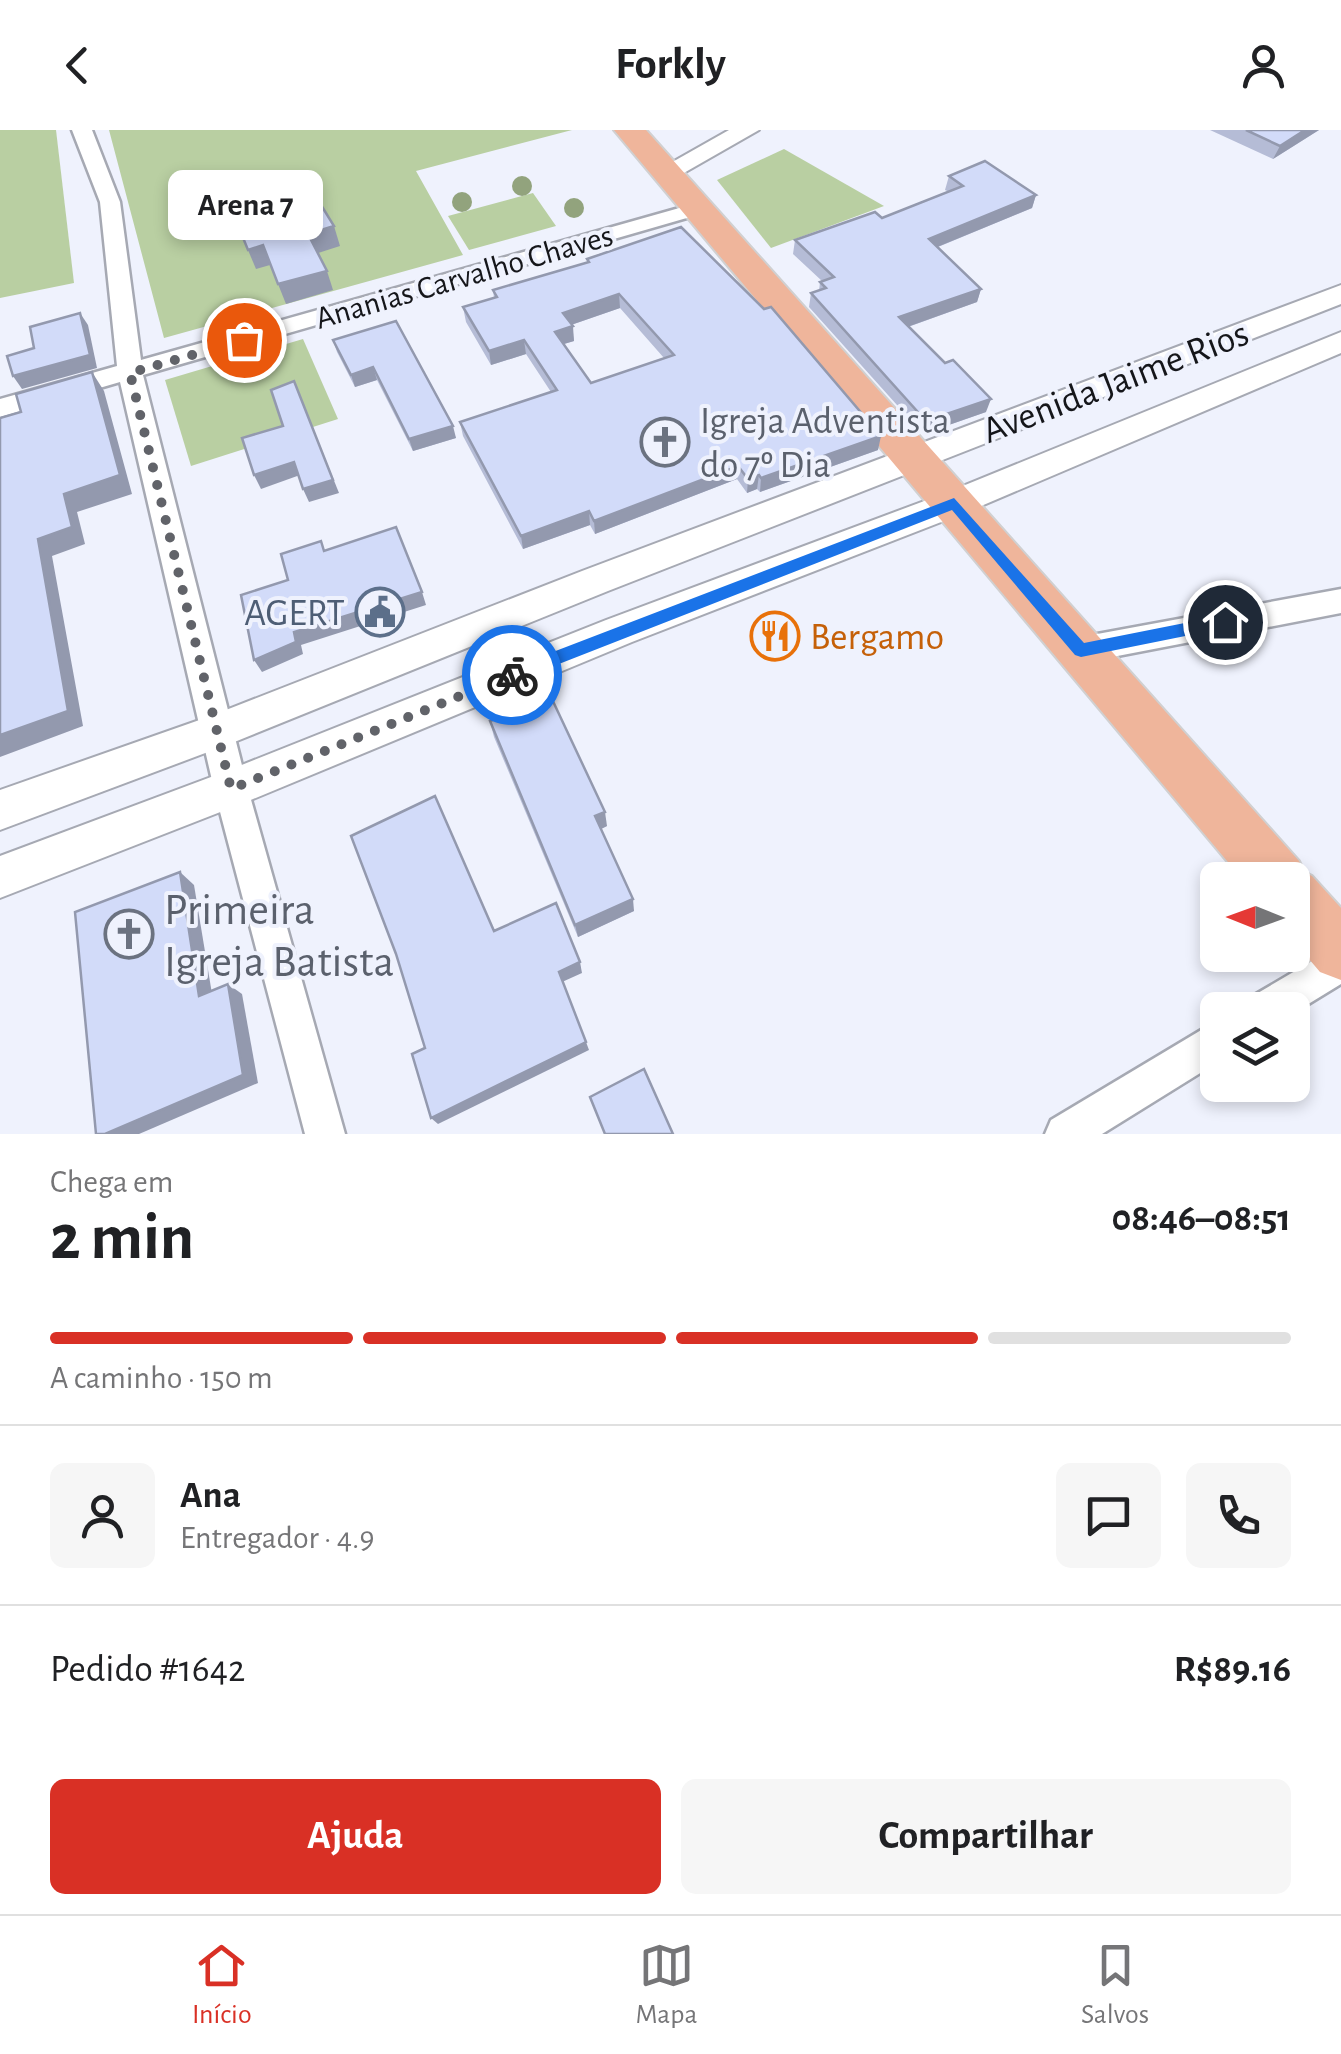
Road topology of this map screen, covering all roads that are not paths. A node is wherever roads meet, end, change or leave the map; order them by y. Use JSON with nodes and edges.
{"nodes":[{"id":1,"x":82,"y":130,"type":"edge"},
{"id":2,"x":746,"y":130,"type":"edge"},
{"id":3,"x":655,"y":148,"type":"edge"},
{"id":4,"x":697,"y":209,"type":"junction"},
{"id":5,"x":1341,"y":294,"type":"edge"},
{"id":6,"x":1341,"y":342,"type":"edge"},
{"id":7,"x":1190,"y":353,"type":"junction"},
{"id":8,"x":130,"y":373,"type":"junction"},
{"id":9,"x":1231,"y":386,"type":"junction"},
{"id":10,"x":0,"y":408,"type":"edge"},
{"id":11,"x":915,"y":458,"type":"junction"},
{"id":12,"x":954,"y":503,"type":"junction"},
{"id":13,"x":595,"y":581,"type":"junction"},
{"id":14,"x":1341,"y":602,"type":"edge"},
{"id":15,"x":619,"y":631,"type":"junction"},
{"id":16,"x":1081,"y":650,"type":"junction"},
{"id":17,"x":218,"y":730,"type":"junction"},
{"id":18,"x":231,"y":789,"type":"junction"},
{"id":19,"x":0,"y":810,"type":"edge"},
{"id":20,"x":1264,"y":862,"type":"edge"},
{"id":21,"x":0,"y":877,"type":"edge"},
{"id":22,"x":1310,"y":916,"type":"edge"},
{"id":23,"x":1341,"y":952,"type":"edge"},
{"id":24,"x":1341,"y":962,"type":"edge"},
{"id":25,"x":1293,"y":992,"type":"edge"},
{"id":26,"x":1200,"y":1050,"type":"edge"},
{"id":27,"x":325,"y":1134,"type":"edge"},
{"id":28,"x":1064,"y":1134,"type":"edge"}],
"edges":[{"from":1,"to":8,"type":"street"},
{"from":2,"to":3,"type":"street"},
{"from":3,"to":4,"type":"main road"},
{"from":4,"to":8,"type":"street","name":"Ananias Carvalho Chaves"},
{"from":4,"to":11,"type":"main road"},
{"from":5,"to":7,"type":"street","name":"Avenida Jaime Rios"},
{"from":6,"to":9,"type":"street","name":"Avenida Jaime Rios"},
{"from":7,"to":9,"type":"street"},
{"from":7,"to":11,"type":"street","name":"Avenida Jaime Rios"},
{"from":8,"to":10,"type":"street","name":"Ananias Carvalho Chaves"},
{"from":8,"to":17,"type":"street"},
{"from":9,"to":12,"type":"street","name":"Avenida Jaime Rios"},
{"from":11,"to":12,"type":"main road"},
{"from":11,"to":13,"type":"street","name":"Avenida Jaime Rios"},
{"from":12,"to":15,"type":"street","name":"Avenida Jaime Rios"},
{"from":12,"to":16,"type":"main road"},
{"from":13,"to":15,"type":"street"},
{"from":13,"to":17,"type":"street","name":"Avenida Jaime Rios"},
{"from":14,"to":16,"type":"street"},
{"from":15,"to":18,"type":"street","name":"Avenida Jaime Rios"},
{"from":16,"to":20,"type":"main road"},
{"from":17,"to":18,"type":"street"},
{"from":17,"to":19,"type":"street","name":"Avenida Jaime Rios"},
{"from":18,"to":21,"type":"street","name":"Avenida Jaime Rios"},
{"from":18,"to":27,"type":"street"},
{"from":22,"to":23,"type":"main road"},
{"from":24,"to":25,"type":"street"},
{"from":26,"to":28,"type":"street"}]}
